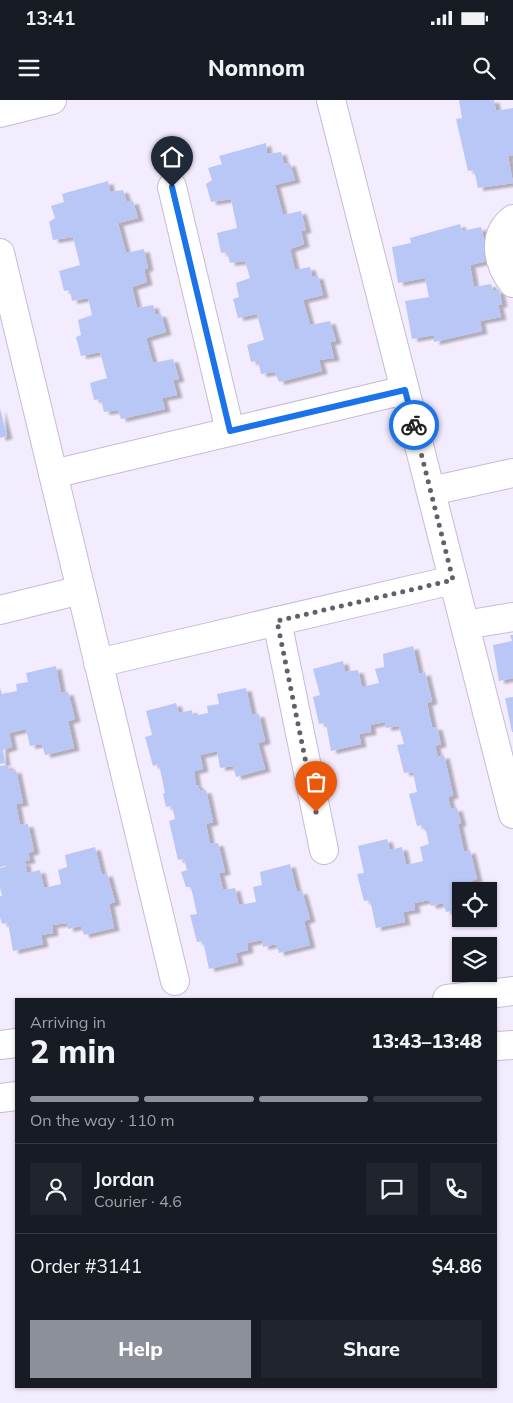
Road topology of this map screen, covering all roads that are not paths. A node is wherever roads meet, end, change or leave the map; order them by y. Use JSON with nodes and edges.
{"nodes":[{"id":1,"x":52,"y":100,"type":"edge"},
{"id":2,"x":331,"y":100,"type":"edge"},
{"id":3,"x":0,"y":113,"type":"edge"},
{"id":4,"x":172,"y":187,"type":"dead end"},
{"id":5,"x":513,"y":219,"type":"edge"},
{"id":6,"x":0,"y":253,"type":"edge"},
{"id":7,"x":513,"y":283,"type":"edge"},
{"id":8,"x":9,"y":328,"type":"edge"},
{"id":9,"x":405,"y":390,"type":"junction"},
{"id":10,"x":230,"y":431,"type":"junction"},
{"id":11,"x":53,"y":474,"type":"junction"},
{"id":12,"x":513,"y":474,"type":"edge"},
{"id":13,"x":431,"y":491,"type":"junction"},
{"id":14,"x":453,"y":580,"type":"junction"},
{"id":15,"x":81,"y":590,"type":"junction"},
{"id":16,"x":0,"y":610,"type":"edge"},
{"id":17,"x":513,"y":617,"type":"edge"},
{"id":18,"x":277,"y":621,"type":"junction"},
{"id":19,"x":464,"y":625,"type":"junction"},
{"id":20,"x":98,"y":663,"type":"junction"},
{"id":21,"x":513,"y":814,"type":"edge"},
{"id":22,"x":324,"y":850,"type":"dead end"},
{"id":23,"x":175,"y":981,"type":"dead end"},
{"id":24,"x":513,"y":991,"type":"edge"},
{"id":25,"x":455,"y":998,"type":"edge"},
{"id":26,"x":15,"y":1043,"type":"edge"},
{"id":27,"x":0,"y":1045,"type":"edge"},
{"id":28,"x":513,"y":1045,"type":"edge"},
{"id":29,"x":497,"y":1046,"type":"edge"},
{"id":30,"x":15,"y":1096,"type":"edge"},
{"id":31,"x":0,"y":1098,"type":"edge"}],
"edges":[{"from":1,"to":3,"type":"street"},
{"from":2,"to":9,"type":"street"},
{"from":4,"to":10,"type":"street"},
{"from":5,"to":7,"type":"street"},
{"from":6,"to":8,"type":"street"},
{"from":8,"to":11,"type":"street"},
{"from":9,"to":10,"type":"street"},
{"from":9,"to":13,"type":"street"},
{"from":10,"to":11,"type":"street"},
{"from":11,"to":15,"type":"street"},
{"from":12,"to":13,"type":"street"},
{"from":13,"to":14,"type":"street"},
{"from":14,"to":18,"type":"street"},
{"from":14,"to":19,"type":"street"},
{"from":15,"to":16,"type":"street"},
{"from":15,"to":20,"type":"street"},
{"from":17,"to":19,"type":"street"},
{"from":18,"to":20,"type":"street"},
{"from":18,"to":22,"type":"street"},
{"from":19,"to":21,"type":"street"},
{"from":20,"to":23,"type":"street"},
{"from":24,"to":25,"type":"street"},
{"from":26,"to":27,"type":"street"},
{"from":28,"to":29,"type":"street"},
{"from":30,"to":31,"type":"street"}]}
